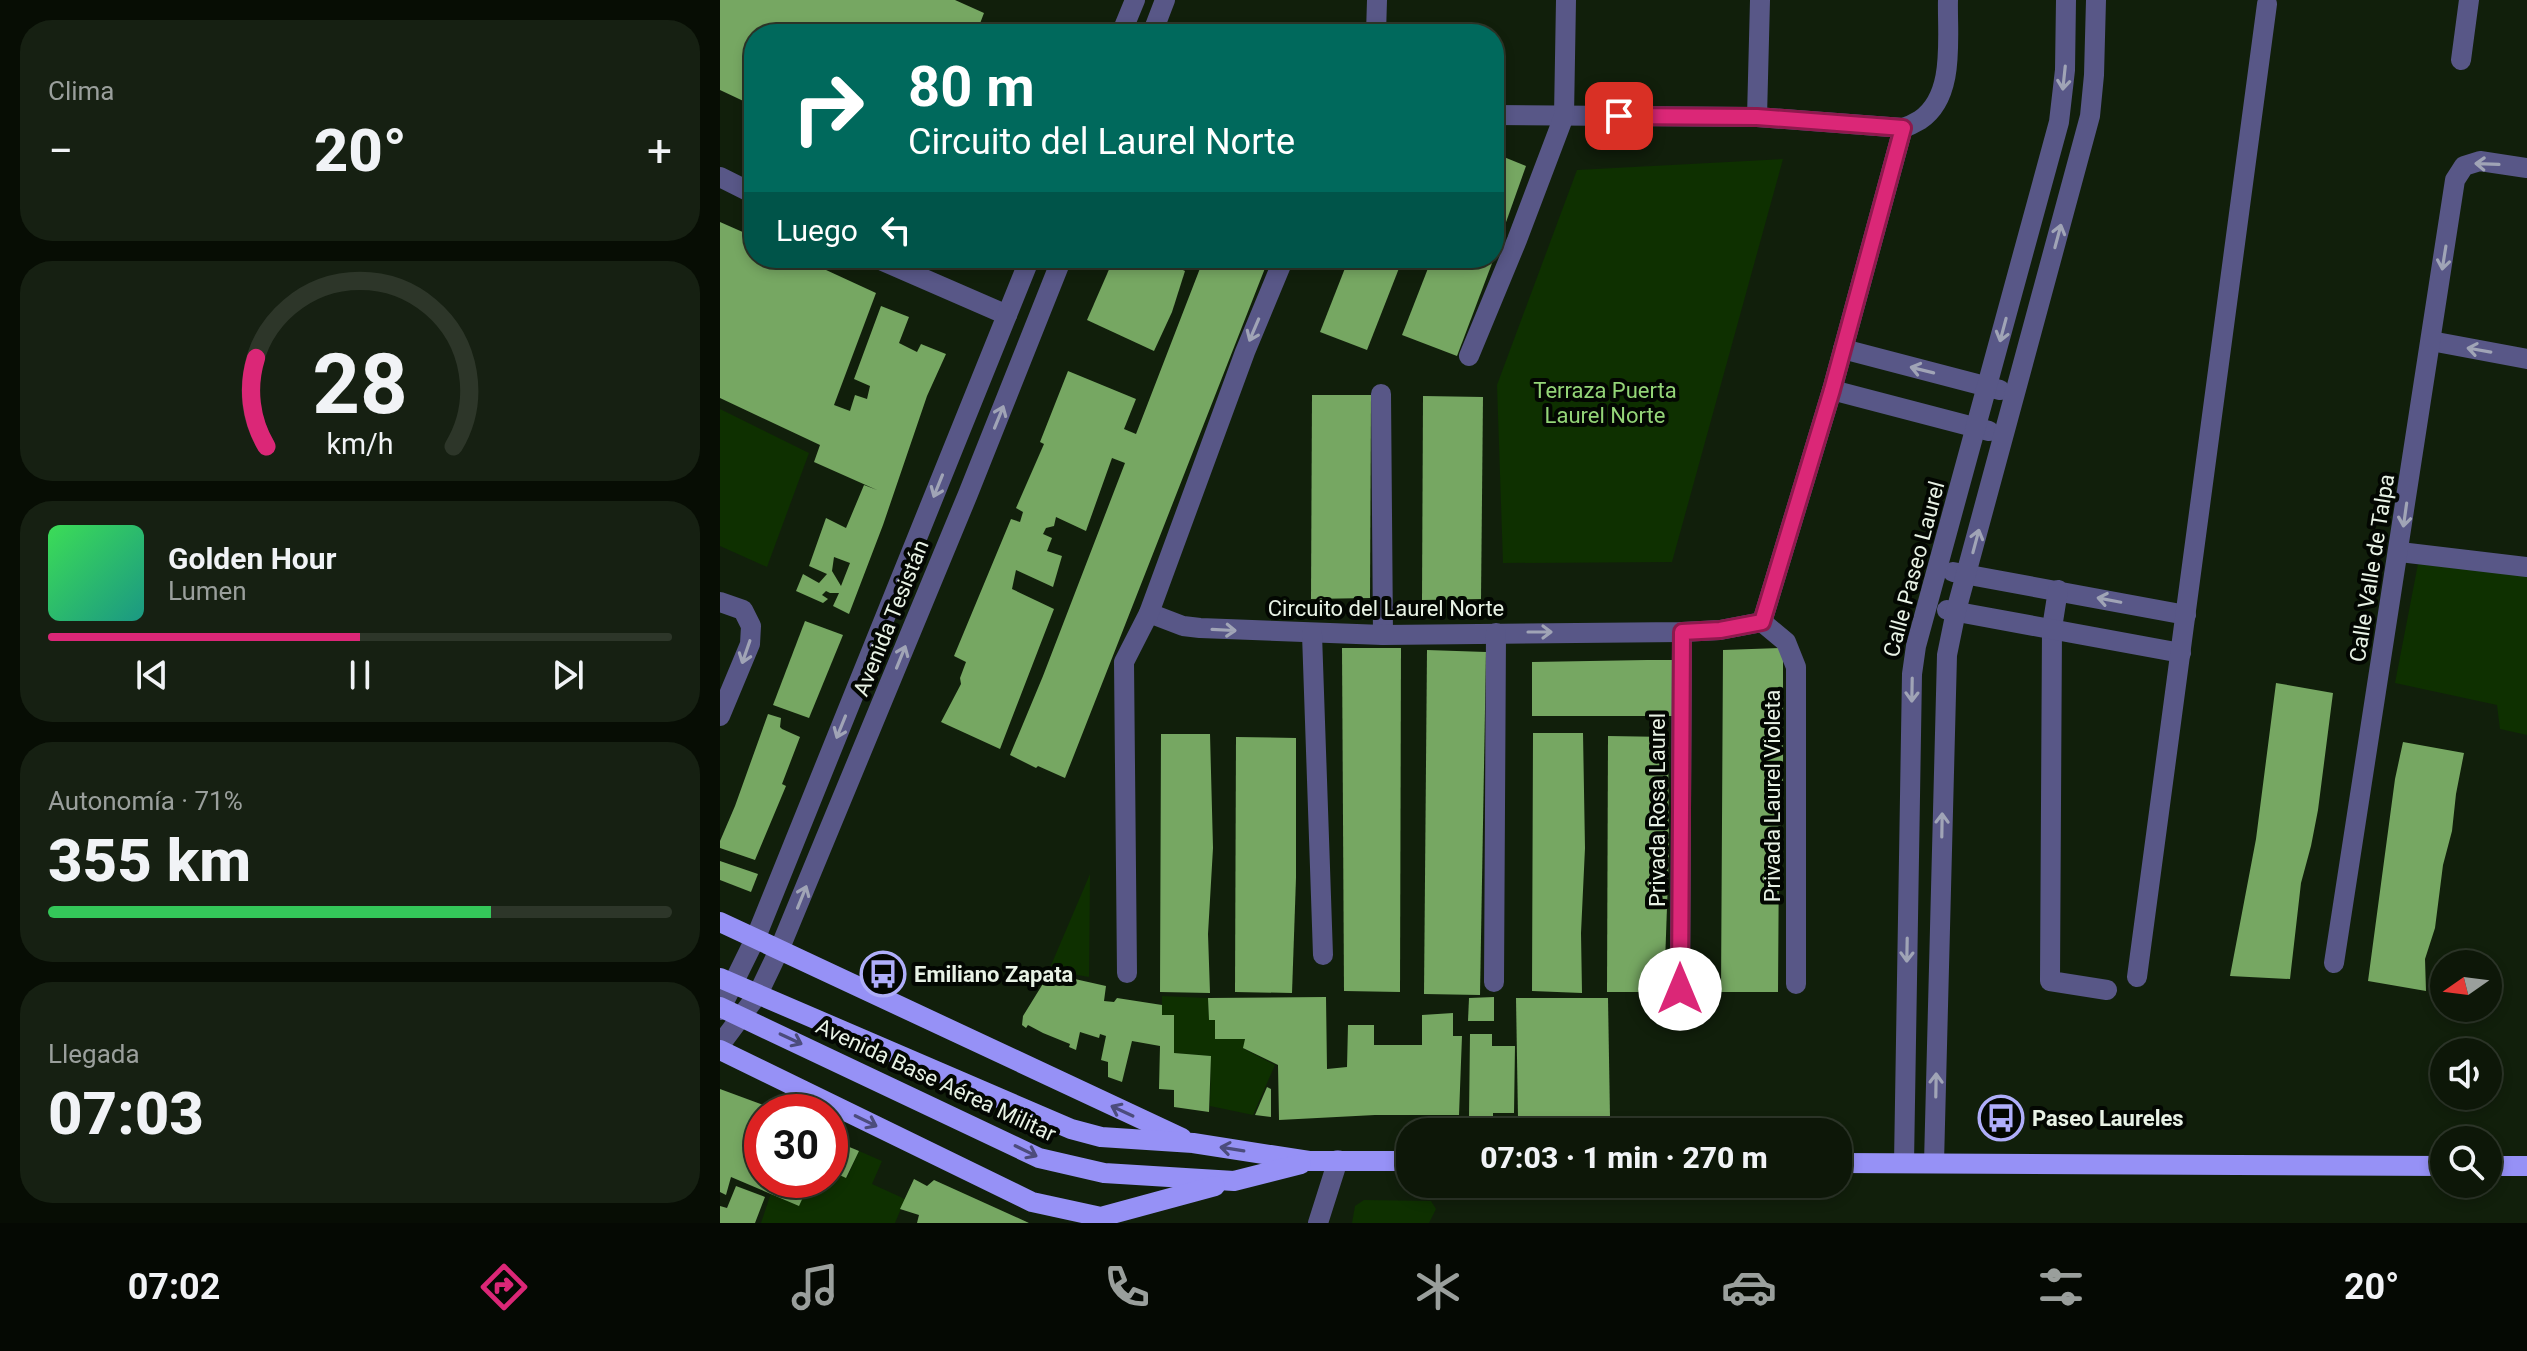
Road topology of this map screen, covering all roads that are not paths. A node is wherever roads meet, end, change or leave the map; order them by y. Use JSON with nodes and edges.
{"nodes":[{"id":1,"x":1135,"y":0,"type":"edge"},
{"id":2,"x":1165,"y":0,"type":"edge"},
{"id":3,"x":1377,"y":0,"type":"edge"},
{"id":4,"x":1566,"y":0,"type":"edge"},
{"id":5,"x":1760,"y":0,"type":"edge"},
{"id":6,"x":1948,"y":0,"type":"edge"},
{"id":7,"x":2066,"y":0,"type":"edge"},
{"id":8,"x":2096,"y":0,"type":"edge"},
{"id":9,"x":2469,"y":0,"type":"edge"},
{"id":10,"x":2267,"y":4,"type":"dead end"},
{"id":11,"x":1125,"y":24,"type":"edge"},
{"id":12,"x":1156,"y":24,"type":"edge"},
{"id":13,"x":1376,"y":24,"type":"edge"},
{"id":14,"x":2461,"y":60,"type":"dead end"},
{"id":15,"x":1504,"y":115,"type":"edge"},
{"id":16,"x":1564,"y":116,"type":"junction"},
{"id":17,"x":1757,"y":117,"type":"junction"},
{"id":18,"x":1903,"y":128,"type":"junction"},
{"id":19,"x":2527,"y":168,"type":"edge"},
{"id":20,"x":720,"y":177,"type":"edge"},
{"id":21,"x":744,"y":189,"type":"edge"},
{"id":22,"x":899,"y":268,"type":"edge"},
{"id":23,"x":1026,"y":268,"type":"edge"},
{"id":24,"x":1058,"y":268,"type":"edge"},
{"id":25,"x":1280,"y":268,"type":"edge"},
{"id":26,"x":1007,"y":315,"type":"junction"},
{"id":27,"x":2431,"y":341,"type":"junction"},
{"id":28,"x":1843,"y":349,"type":"junction"},
{"id":29,"x":1469,"y":356,"type":"dead end"},
{"id":30,"x":2527,"y":359,"type":"edge"},
{"id":31,"x":1988,"y":387,"type":"junction"},
{"id":32,"x":1832,"y":390,"type":"junction"},
{"id":33,"x":1381,"y":394,"type":"dead end"},
{"id":34,"x":2015,"y":394,"type":"junction"},
{"id":35,"x":1977,"y":428,"type":"junction"},
{"id":36,"x":2004,"y":435,"type":"junction"},
{"id":37,"x":2400,"y":552,"type":"junction"},
{"id":38,"x":2527,"y":567,"type":"edge"},
{"id":39,"x":1938,"y":568,"type":"junction"},
{"id":40,"x":1967,"y":574,"type":"junction"},
{"id":41,"x":2058,"y":590,"type":"junction"},
{"id":42,"x":720,"y":602,"type":"edge"},
{"id":43,"x":1927,"y":606,"type":"junction"},
{"id":44,"x":1956,"y":611,"type":"junction"},
{"id":45,"x":1149,"y":613,"type":"junction"},
{"id":46,"x":2186,"y":615,"type":"junction"},
{"id":47,"x":1762,"y":622,"type":"junction"},
{"id":48,"x":2052,"y":628,"type":"junction"},
{"id":49,"x":1682,"y":632,"type":"junction"},
{"id":50,"x":1496,"y":633,"type":"junction"},
{"id":51,"x":1312,"y":634,"type":"junction"},
{"id":52,"x":1383,"y":635,"type":"junction"},
{"id":53,"x":2181,"y":653,"type":"junction"},
{"id":54,"x":720,"y":716,"type":"edge"},
{"id":55,"x":720,"y":922,"type":"edge"},
{"id":56,"x":756,"y":937,"type":"junction"},
{"id":57,"x":780,"y":948,"type":"junction"},
{"id":58,"x":1323,"y":955,"type":"dead end"},
{"id":59,"x":2334,"y":963,"type":"dead end"},
{"id":60,"x":1127,"y":973,"type":"dead end"},
{"id":61,"x":2137,"y":977,"type":"dead end"},
{"id":62,"x":726,"y":980,"type":"edge"},
{"id":63,"x":1494,"y":982,"type":"dead end"},
{"id":64,"x":1796,"y":984,"type":"dead end"},
{"id":65,"x":1680,"y":989,"type":"dead end"},
{"id":66,"x":2107,"y":990,"type":"dead end"},
{"id":67,"x":758,"y":994,"type":"junction"},
{"id":68,"x":720,"y":1008,"type":"edge"},
{"id":69,"x":741,"y":1016,"type":"junction"},
{"id":70,"x":720,"y":1048,"type":"edge"},
{"id":71,"x":1193,"y":1143,"type":"junction"},
{"id":72,"x":1338,"y":1160,"type":"junction"},
{"id":73,"x":1309,"y":1161,"type":"junction"},
{"id":74,"x":1396,"y":1161,"type":"edge"},
{"id":75,"x":1852,"y":1163,"type":"edge"},
{"id":76,"x":1904,"y":1163,"type":"junction"},
{"id":77,"x":1934,"y":1163,"type":"junction"},
{"id":78,"x":2430,"y":1166,"type":"edge"},
{"id":79,"x":2502,"y":1166,"type":"edge"},
{"id":80,"x":2527,"y":1166,"type":"edge"},
{"id":81,"x":1234,"y":1181,"type":"junction"},
{"id":82,"x":1101,"y":1217,"type":"junction"},
{"id":83,"x":1126,"y":1223,"type":"edge"},
{"id":84,"x":1318,"y":1223,"type":"edge"}],
"edges":[{"from":1,"to":11,"type":"street"},
{"from":2,"to":12,"type":"street"},
{"from":3,"to":13,"type":"street"},
{"from":4,"to":16,"type":"street"},
{"from":5,"to":17,"type":"street"},
{"from":6,"to":18,"type":"street"},
{"from":7,"to":31,"type":"street","name":"Calle Paseo Laurel","one_way":true},
{"from":34,"to":8,"type":"street","one_way":true},
{"from":9,"to":14,"type":"street"},
{"from":10,"to":46,"type":"street"},
{"from":15,"to":16,"type":"street"},
{"from":16,"to":17,"type":"street"},
{"from":16,"to":29,"type":"street"},
{"from":17,"to":18,"type":"street"},
{"from":18,"to":28,"type":"street"},
{"from":19,"to":27,"type":"street","name":"Calle Valle de Talpa","one_way":true},
{"from":20,"to":21,"type":"street"},
{"from":22,"to":26,"type":"street"},
{"from":23,"to":26,"type":"street","name":"Avenida Tesistán"},
{"from":57,"to":24,"type":"street","name":"Avenida Tesistán","one_way":true},
{"from":25,"to":45,"type":"street","one_way":true},
{"from":26,"to":56,"type":"street","name":"Avenida Tesistán","one_way":true},
{"from":30,"to":27,"type":"street","one_way":true},
{"from":27,"to":37,"type":"street","name":"Calle Valle de Talpa","one_way":true},
{"from":31,"to":28,"type":"street","one_way":true},
{"from":28,"to":32,"type":"street"},
{"from":31,"to":34,"type":"street"},
{"from":31,"to":35,"type":"street","name":"Calle Paseo Laurel"},
{"from":32,"to":35,"type":"street"},
{"from":32,"to":47,"type":"street"},
{"from":33,"to":52,"type":"street"},
{"from":34,"to":36,"type":"street"},
{"from":35,"to":36,"type":"street"},
{"from":35,"to":39,"type":"street","name":"Calle Paseo Laurel"},
{"from":40,"to":36,"type":"street","one_way":true},
{"from":37,"to":38,"type":"street"},
{"from":37,"to":59,"type":"street","name":"Calle Valle de Talpa"},
{"from":39,"to":40,"type":"street"},
{"from":39,"to":43,"type":"street","name":"Calle Paseo Laurel"},
{"from":40,"to":41,"type":"street"},
{"from":40,"to":44,"type":"street"},
{"from":46,"to":41,"type":"street","one_way":true},
{"from":41,"to":48,"type":"street"},
{"from":42,"to":54,"type":"street","one_way":true},
{"from":43,"to":44,"type":"street"},
{"from":43,"to":76,"type":"street","name":"Calle Paseo Laurel","one_way":true},
{"from":44,"to":48,"type":"street"},
{"from":77,"to":44,"type":"street","one_way":true},
{"from":45,"to":51,"type":"street","name":"Circuito del Laurel Norte","one_way":true},
{"from":45,"to":60,"type":"street"},
{"from":46,"to":53,"type":"street"},
{"from":47,"to":49,"type":"street","name":"Circuito del Laurel Norte"},
{"from":47,"to":64,"type":"street","name":"Privada Laurel Violeta"},
{"from":48,"to":53,"type":"street"},
{"from":48,"to":66,"type":"street"},
{"from":50,"to":49,"type":"street","name":"Circuito del Laurel Norte","one_way":true},
{"from":49,"to":65,"type":"street","name":"Privada Rosa Laurel"},
{"from":50,"to":52,"type":"street","name":"Circuito del Laurel Norte"},
{"from":50,"to":63,"type":"street"},
{"from":51,"to":52,"type":"street","name":"Circuito del Laurel Norte"},
{"from":51,"to":58,"type":"street"},
{"from":53,"to":61,"type":"street"},
{"from":55,"to":56,"type":"main road","name":"Avenida Base Aérea Militar"},
{"from":56,"to":57,"type":"main road","name":"Avenida Base Aérea Militar"},
{"from":56,"to":62,"type":"street","name":"Avenida Tesistán"},
{"from":57,"to":67,"type":"street","name":"Avenida Tesistán"},
{"from":71,"to":57,"type":"main road","name":"Avenida Base Aérea Militar","one_way":true},
{"from":62,"to":67,"type":"main road","name":"Avenida Base Aérea Militar"},
{"from":62,"to":68,"type":"street","name":"Avenida Tesistán"},
{"from":67,"to":69,"type":"street","name":"Avenida Tesistán"},
{"from":67,"to":71,"type":"main road","name":"Avenida Base Aérea Militar"},
{"from":68,"to":69,"type":"main road","name":"Avenida Base Aérea Militar"},
{"from":69,"to":70,"type":"street","name":"Avenida Tesistán"},
{"from":69,"to":81,"type":"main road","name":"Avenida Base Aérea Militar","one_way":true},
{"from":70,"to":82,"type":"main road","name":"Avenida Base Aérea Militar","one_way":true},
{"from":73,"to":71,"type":"main road","name":"Avenida Base Aérea Militar","one_way":true},
{"from":72,"to":73,"type":"main road","name":"Avenida Base Aérea Militar"},
{"from":72,"to":74,"type":"main road","name":"Avenida Base Aérea Militar"},
{"from":72,"to":84,"type":"street"},
{"from":73,"to":81,"type":"main road","name":"Avenida Base Aérea Militar"},
{"from":75,"to":76,"type":"main road"},
{"from":76,"to":77,"type":"main road"},
{"from":77,"to":78,"type":"main road"},
{"from":79,"to":80,"type":"main road"},
{"from":81,"to":82,"type":"main road","name":"Avenida Base Aérea Militar"},
{"from":82,"to":83,"type":"main road"}]}
